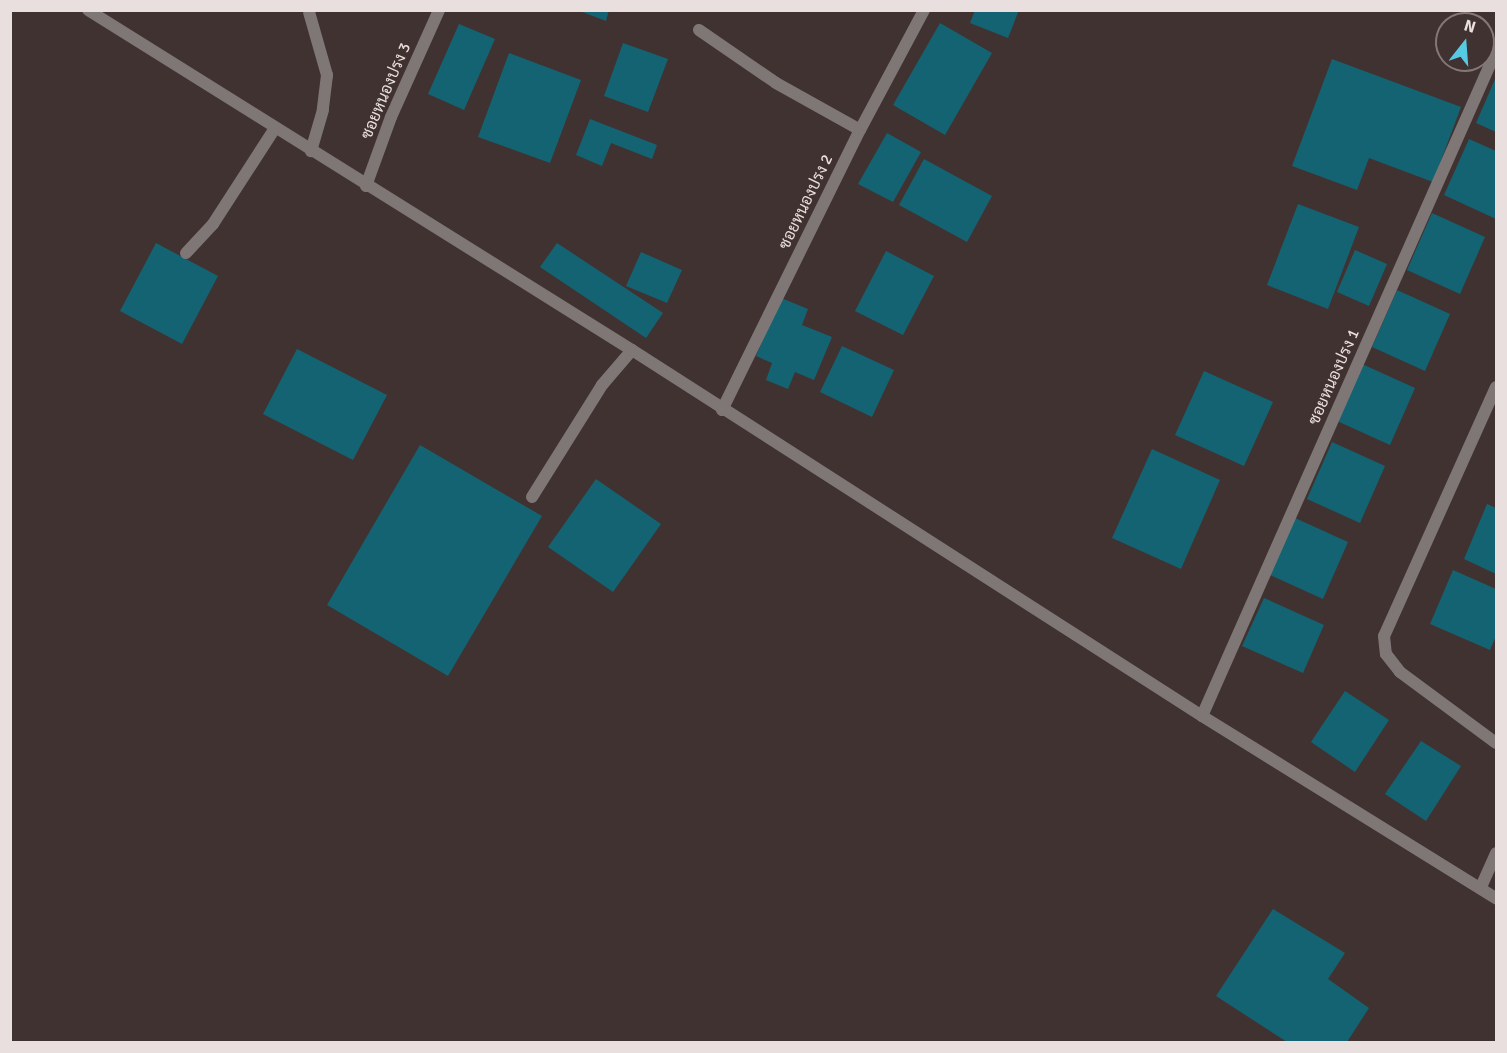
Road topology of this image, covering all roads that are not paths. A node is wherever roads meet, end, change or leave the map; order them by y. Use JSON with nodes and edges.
{"nodes":[{"id":1,"x":88,"y":10,"type":"edge"},
{"id":2,"x":439,"y":10,"type":"edge"},
{"id":3,"x":924,"y":10,"type":"edge"},
{"id":4,"x":309,"y":12,"type":"dead end"},
{"id":5,"x":699,"y":30,"type":"dead end"},
{"id":6,"x":1497,"y":51,"type":"edge"},
{"id":7,"x":275,"y":128,"type":"junction"},
{"id":8,"x":860,"y":130,"type":"junction"},
{"id":9,"x":311,"y":151,"type":"junction"},
{"id":10,"x":366,"y":186,"type":"junction"},
{"id":11,"x":186,"y":253,"type":"dead end"},
{"id":12,"x":632,"y":350,"type":"junction"},
{"id":13,"x":1497,"y":387,"type":"edge"},
{"id":14,"x":722,"y":410,"type":"junction"},
{"id":15,"x":532,"y":496,"type":"dead end"},
{"id":16,"x":1202,"y":716,"type":"junction"},
{"id":17,"x":1497,"y":743,"type":"edge"},
{"id":18,"x":1497,"y":853,"type":"edge"},
{"id":19,"x":1481,"y":887,"type":"junction"},
{"id":20,"x":1497,"y":898,"type":"edge"}],
"edges":[{"from":1,"to":7,"type":"street"},
{"from":2,"to":10,"type":"street","name":"ซอยหนองปรง 3"},
{"from":3,"to":8,"type":"street","name":"ซอยหนองปรง 2"},
{"from":4,"to":9,"type":"street"},
{"from":5,"to":8,"type":"street"},
{"from":6,"to":16,"type":"street","name":"ซอยหนองปรง 1"},
{"from":7,"to":9,"type":"street"},
{"from":7,"to":11,"type":"street"},
{"from":8,"to":14,"type":"street","name":"ซอยหนองปรง 2"},
{"from":9,"to":10,"type":"street"},
{"from":10,"to":12,"type":"street"},
{"from":12,"to":14,"type":"street"},
{"from":12,"to":15,"type":"street"},
{"from":13,"to":17,"type":"street"},
{"from":14,"to":16,"type":"street"},
{"from":16,"to":19,"type":"street"},
{"from":18,"to":19,"type":"street"},
{"from":19,"to":20,"type":"street"}]}
